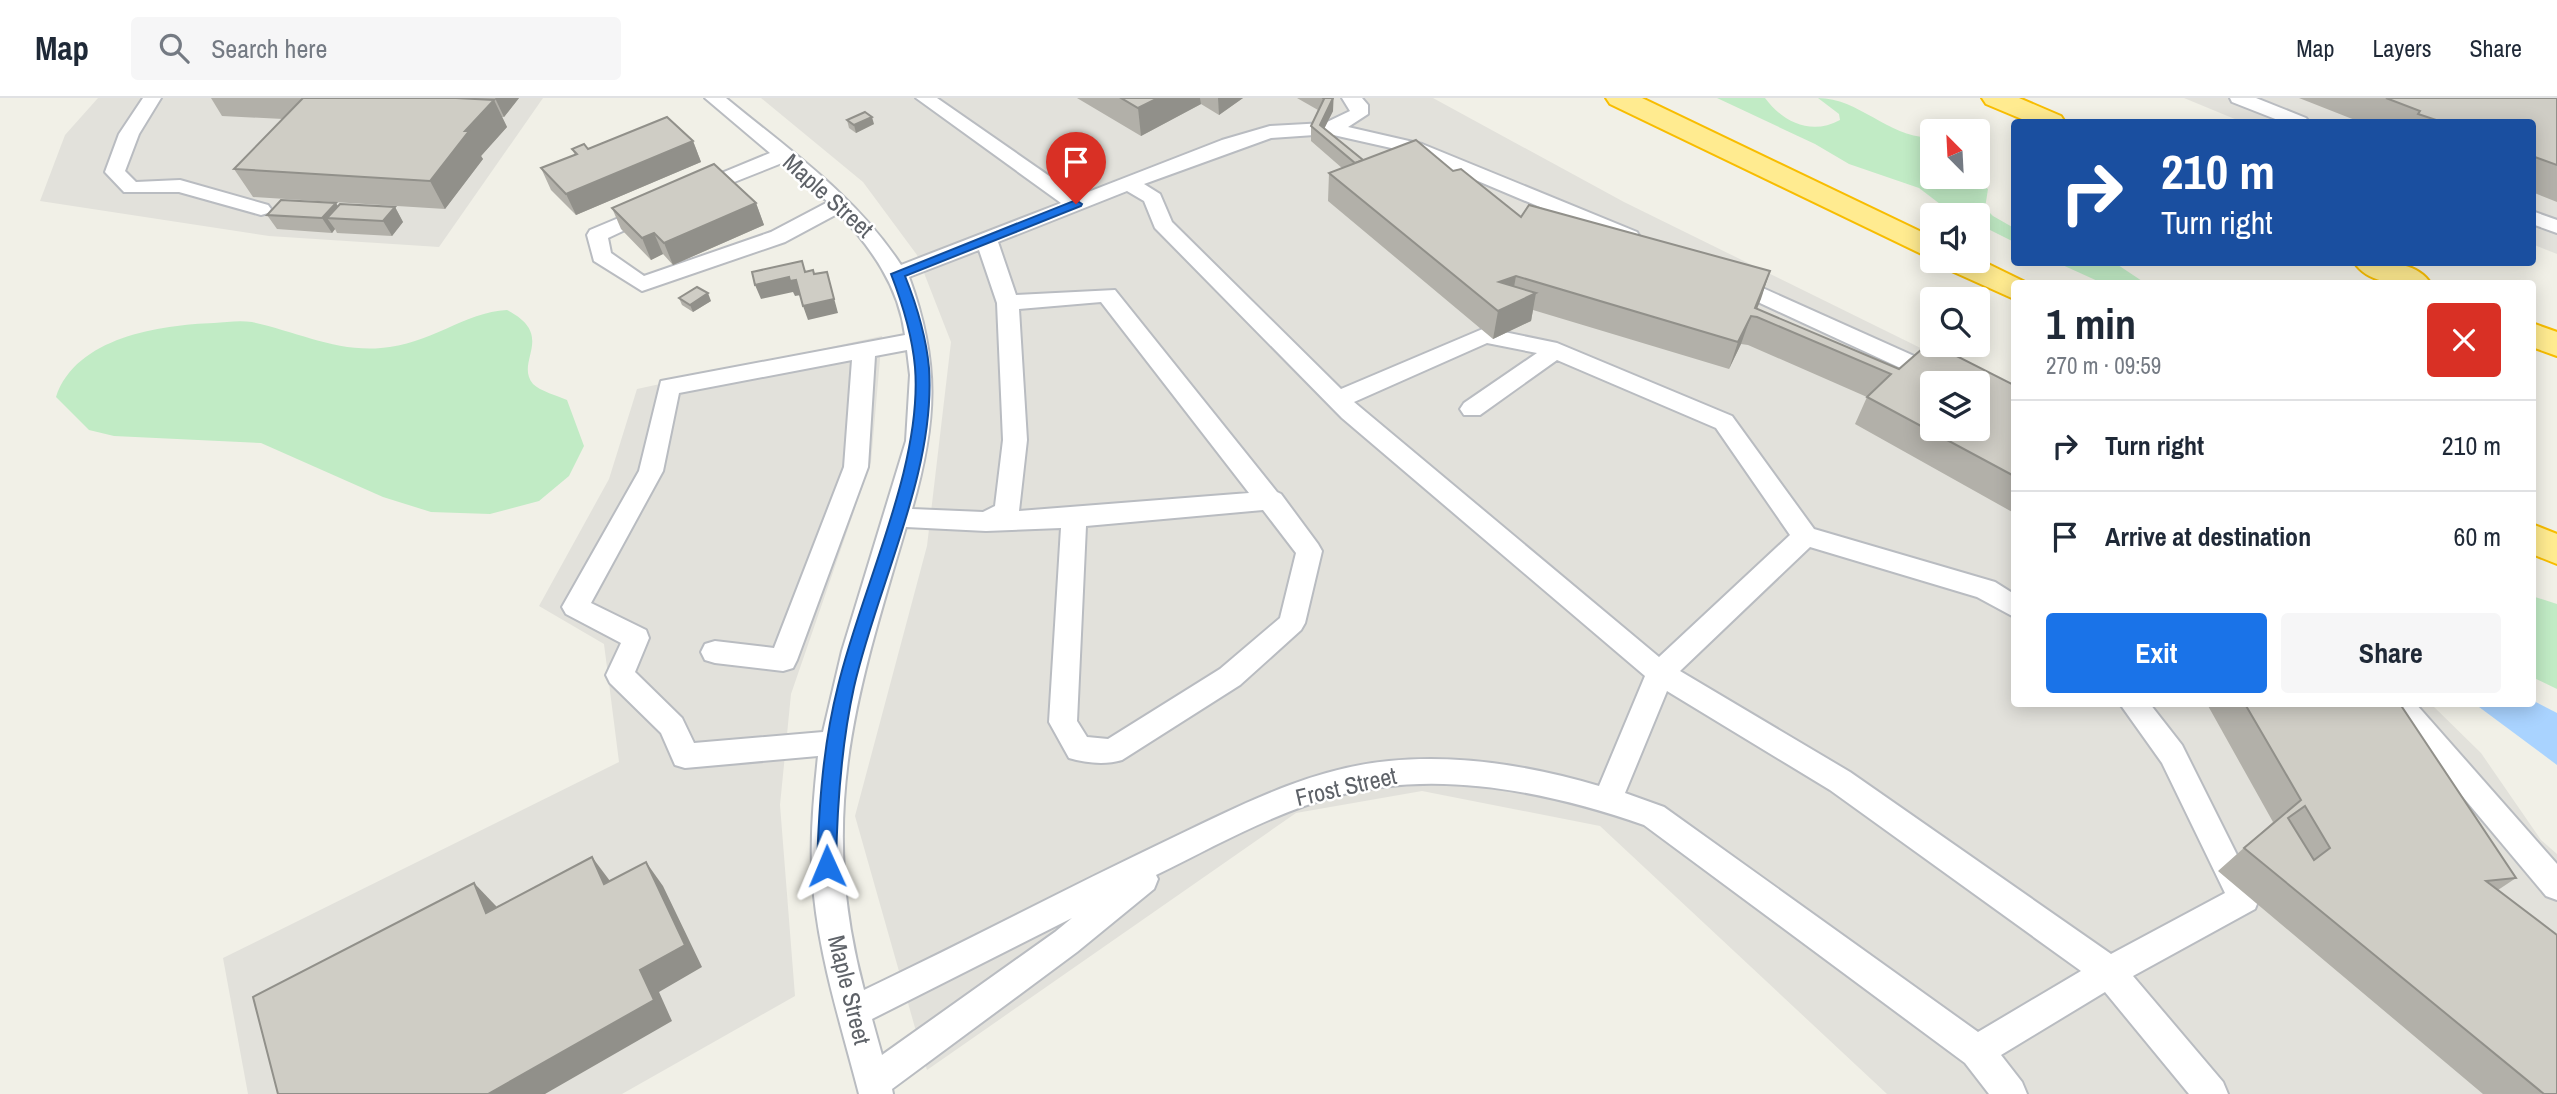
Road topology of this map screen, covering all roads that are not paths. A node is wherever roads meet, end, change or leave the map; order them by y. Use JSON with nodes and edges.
{"nodes":[{"id":1,"x":152,"y":98,"type":"edge"},
{"id":2,"x":715,"y":98,"type":"edge"},
{"id":3,"x":925,"y":98,"type":"edge"},
{"id":4,"x":1352,"y":98,"type":"edge"},
{"id":5,"x":1620,"y":98,"type":"edge"},
{"id":6,"x":1996,"y":98,"type":"edge"},
{"id":7,"x":2239,"y":98,"type":"edge"},
{"id":8,"x":2044,"y":119,"type":"edge"},
{"id":9,"x":2292,"y":119,"type":"edge"},
{"id":10,"x":1329,"y":128,"type":"junction"},
{"id":11,"x":783,"y":155,"type":"junction"},
{"id":12,"x":1128,"y":183,"type":"junction"},
{"id":13,"x":842,"y":203,"type":"junction"},
{"id":14,"x":1076,"y":204,"type":"junction"},
{"id":15,"x":261,"y":209,"type":"dead end"},
{"id":16,"x":2536,"y":219,"type":"edge"},
{"id":17,"x":2557,"y":227,"type":"edge"},
{"id":18,"x":986,"y":239,"type":"junction"},
{"id":19,"x":1920,"y":243,"type":"edge"},
{"id":20,"x":1654,"y":247,"type":"edge"},
{"id":21,"x":2378,"y":266,"type":"edge"},
{"id":22,"x":1981,"y":273,"type":"edge"},
{"id":23,"x":898,"y":274,"type":"junction"},
{"id":24,"x":1716,"y":274,"type":"edge"},
{"id":25,"x":2407,"y":280,"type":"edge"},
{"id":26,"x":2011,"y":288,"type":"edge"},
{"id":27,"x":1008,"y":303,"type":"junction"},
{"id":28,"x":2536,"y":336,"type":"edge"},
{"id":29,"x":919,"y":340,"type":"junction"},
{"id":30,"x":2557,"y":345,"type":"edge"},
{"id":31,"x":864,"y":351,"type":"junction"},
{"id":32,"x":1555,"y":351,"type":"junction"},
{"id":33,"x":1927,"y":371,"type":"edge"},
{"id":34,"x":1338,"y":400,"type":"junction"},
{"id":35,"x":1472,"y":409,"type":"dead end"},
{"id":36,"x":1272,"y":500,"type":"junction"},
{"id":37,"x":895,"y":517,"type":"junction"},
{"id":38,"x":1074,"y":517,"type":"junction"},
{"id":39,"x":986,"y":522,"type":"junction"},
{"id":40,"x":1805,"y":536,"type":"junction"},
{"id":41,"x":2536,"y":540,"type":"edge"},
{"id":42,"x":2557,"y":550,"type":"edge"},
{"id":43,"x":2011,"y":605,"type":"edge"},
{"id":44,"x":715,"y":652,"type":"dead end"},
{"id":45,"x":1660,"y":673,"type":"junction"},
{"id":46,"x":2136,"y":707,"type":"edge"},
{"id":47,"x":2402,"y":707,"type":"edge"},
{"id":48,"x":835,"y":743,"type":"junction"},
{"id":49,"x":1608,"y":799,"type":"junction"},
{"id":50,"x":1176,"y":850,"type":"junction"},
{"id":51,"x":2557,"y":886,"type":"edge"},
{"id":52,"x":2109,"y":972,"type":"junction"},
{"id":53,"x":853,"y":1012,"type":"junction"},
{"id":54,"x":1977,"y":1051,"type":"junction"},
{"id":55,"x":874,"y":1088,"type":"edge"},
{"id":56,"x":2010,"y":1094,"type":"edge"},
{"id":57,"x":2211,"y":1094,"type":"edge"}],
"edges":[{"from":1,"to":15,"type":"street"},
{"from":2,"to":11,"type":"street","name":"Maple Street"},
{"from":3,"to":14,"type":"street"},
{"from":4,"to":10,"type":"lane"},
{"from":5,"to":19,"type":"highway"},
{"from":6,"to":8,"type":"highway"},
{"from":7,"to":9,"type":"lane"},
{"from":10,"to":12,"type":"street"},
{"from":10,"to":20,"type":"street"},
{"from":11,"to":13,"type":"street","name":"Maple Street"},
{"from":11,"to":13,"type":"street"},
{"from":12,"to":14,"type":"street"},
{"from":12,"to":34,"type":"street"},
{"from":13,"to":23,"type":"street","name":"Maple Street"},
{"from":14,"to":18,"type":"street"},
{"from":16,"to":17,"type":"street"},
{"from":18,"to":23,"type":"street"},
{"from":18,"to":27,"type":"street"},
{"from":21,"to":25,"type":"highway"},
{"from":22,"to":26,"type":"highway"},
{"from":23,"to":29,"type":"street","name":"Maple Street"},
{"from":24,"to":33,"type":"street"},
{"from":27,"to":36,"type":"street"},
{"from":27,"to":39,"type":"street"},
{"from":28,"to":30,"type":"highway"},
{"from":29,"to":31,"type":"street"},
{"from":29,"to":37,"type":"street","name":"Maple Street"},
{"from":31,"to":44,"type":"street"},
{"from":31,"to":48,"type":"street"},
{"from":32,"to":34,"type":"street"},
{"from":32,"to":35,"type":"street"},
{"from":32,"to":40,"type":"street"},
{"from":34,"to":45,"type":"street"},
{"from":36,"to":38,"type":"street"},
{"from":36,"to":38,"type":"street"},
{"from":37,"to":39,"type":"street"},
{"from":37,"to":48,"type":"street","name":"Maple Street"},
{"from":38,"to":39,"type":"street"},
{"from":40,"to":43,"type":"street"},
{"from":40,"to":45,"type":"street"},
{"from":41,"to":42,"type":"highway"},
{"from":45,"to":49,"type":"street"},
{"from":45,"to":52,"type":"street"},
{"from":46,"to":52,"type":"street"},
{"from":47,"to":51,"type":"street"},
{"from":48,"to":53,"type":"street","name":"Maple Street"},
{"from":49,"to":50,"type":"street","name":"Frost Street"},
{"from":49,"to":54,"type":"street","name":"Frost Street"},
{"from":50,"to":53,"type":"street","name":"Frost Street"},
{"from":50,"to":55,"type":"street","name":"Frost Street"},
{"from":52,"to":54,"type":"street"},
{"from":52,"to":57,"type":"street"},
{"from":53,"to":55,"type":"street","name":"Maple Street"},
{"from":54,"to":56,"type":"street","name":"Frost Street"}]}
